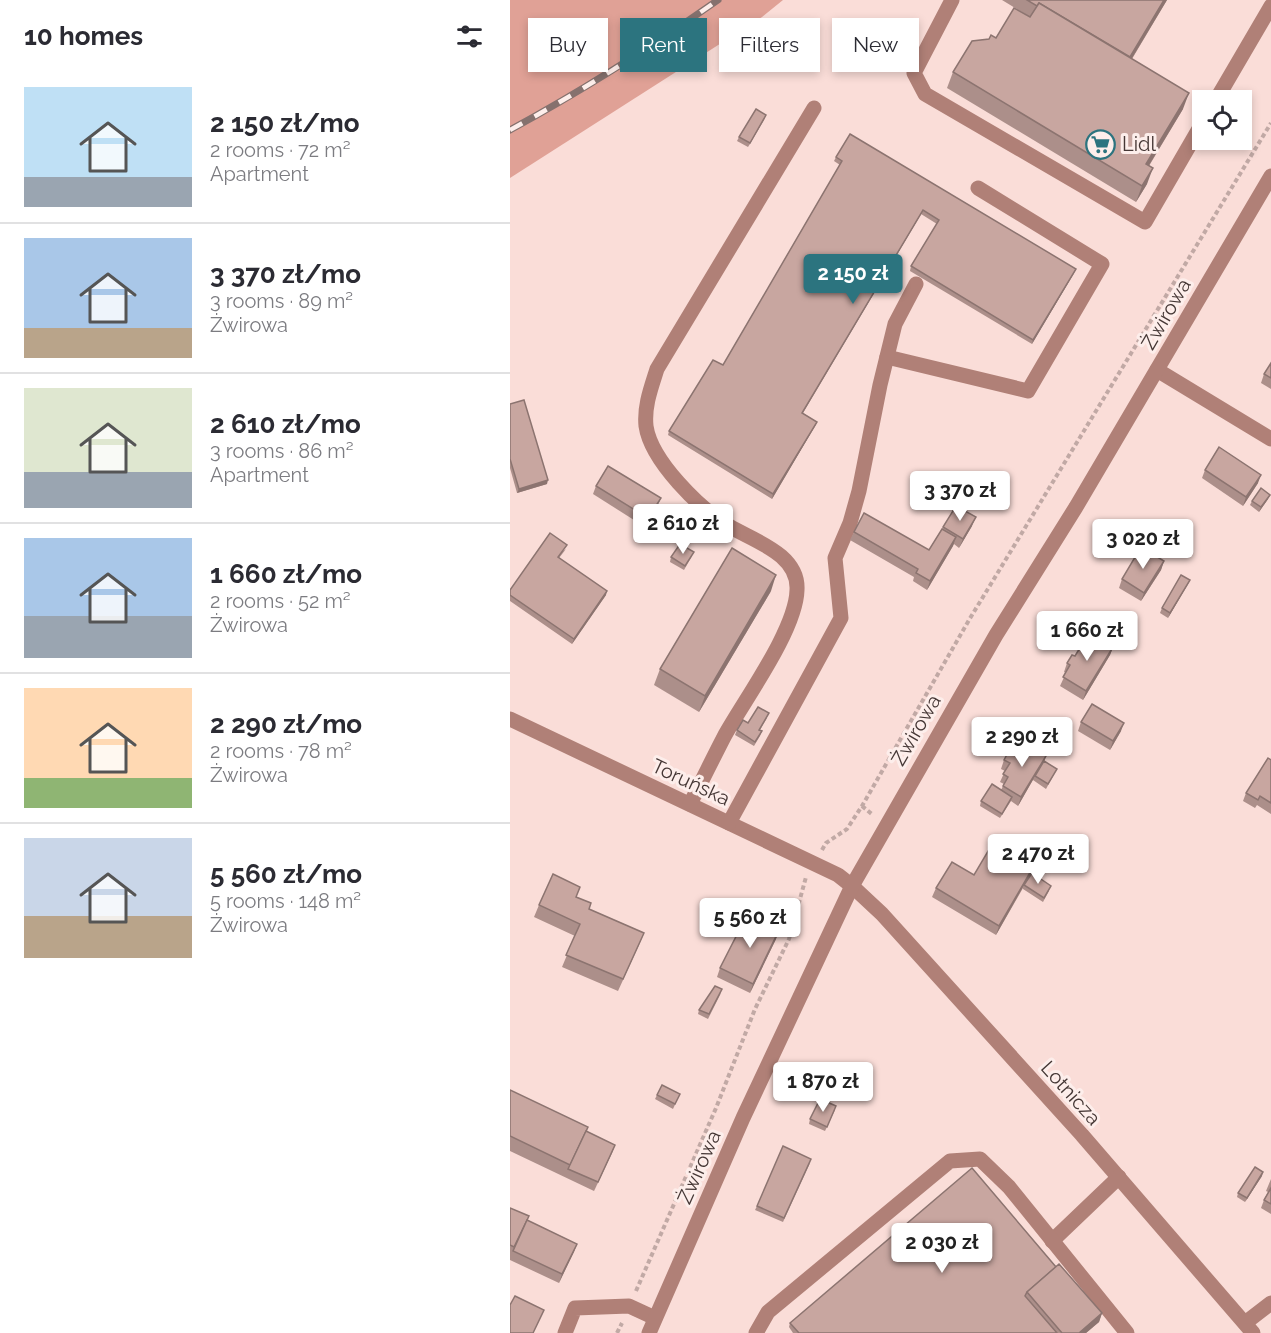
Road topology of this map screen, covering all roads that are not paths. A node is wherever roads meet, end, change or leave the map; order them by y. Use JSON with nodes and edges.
{"nodes":[{"id":1,"x":952,"y":0,"type":"edge"},
{"id":2,"x":1271,"y":6,"type":"edge"},
{"id":3,"x":1222,"y":90,"type":"edge"},
{"id":4,"x":814,"y":108,"type":"dead end"},
{"id":5,"x":1192,"y":141,"type":"edge"},
{"id":6,"x":1271,"y":176,"type":"edge"},
{"id":7,"x":978,"y":188,"type":"dead end"},
{"id":8,"x":916,"y":284,"type":"dead end"},
{"id":9,"x":887,"y":357,"type":"junction"},
{"id":10,"x":1157,"y":370,"type":"junction"},
{"id":11,"x":1271,"y":439,"type":"edge"},
{"id":12,"x":510,"y":719,"type":"edge"},
{"id":13,"x":690,"y":804,"type":"junction"},
{"id":14,"x":729,"y":823,"type":"junction"},
{"id":15,"x":852,"y":886,"type":"junction"},
{"id":16,"x":1119,"y":1178,"type":"junction"},
{"id":17,"x":1052,"y":1241,"type":"junction"},
{"id":18,"x":1271,"y":1303,"type":"edge"},
{"id":19,"x":655,"y":1318,"type":"junction"},
{"id":20,"x":1249,"y":1328,"type":"edge"},
{"id":21,"x":565,"y":1333,"type":"edge"},
{"id":22,"x":649,"y":1333,"type":"edge"},
{"id":23,"x":756,"y":1333,"type":"edge"},
{"id":24,"x":1127,"y":1333,"type":"edge"}],
"edges":[{"from":1,"to":5,"type":"street"},
{"from":2,"to":3,"type":"street"},
{"from":4,"to":13,"type":"street"},
{"from":6,"to":10,"type":"street","name":"Żwirowa"},
{"from":7,"to":9,"type":"street"},
{"from":8,"to":9,"type":"street"},
{"from":9,"to":14,"type":"street"},
{"from":10,"to":11,"type":"street"},
{"from":10,"to":15,"type":"street","name":"Żwirowa"},
{"from":12,"to":13,"type":"street","name":"Toruńska"},
{"from":13,"to":14,"type":"street","name":"Toruńska"},
{"from":14,"to":15,"type":"street","name":"Toruńska"},
{"from":15,"to":16,"type":"street","name":"Lotnicza"},
{"from":15,"to":19,"type":"street","name":"Żwirowa"},
{"from":16,"to":17,"type":"street"},
{"from":16,"to":20,"type":"street","name":"Lotnicza"},
{"from":17,"to":23,"type":"street"},
{"from":17,"to":24,"type":"street"},
{"from":18,"to":20,"type":"street"},
{"from":19,"to":21,"type":"street"},
{"from":19,"to":22,"type":"street","name":"Żwirowa"}]}
